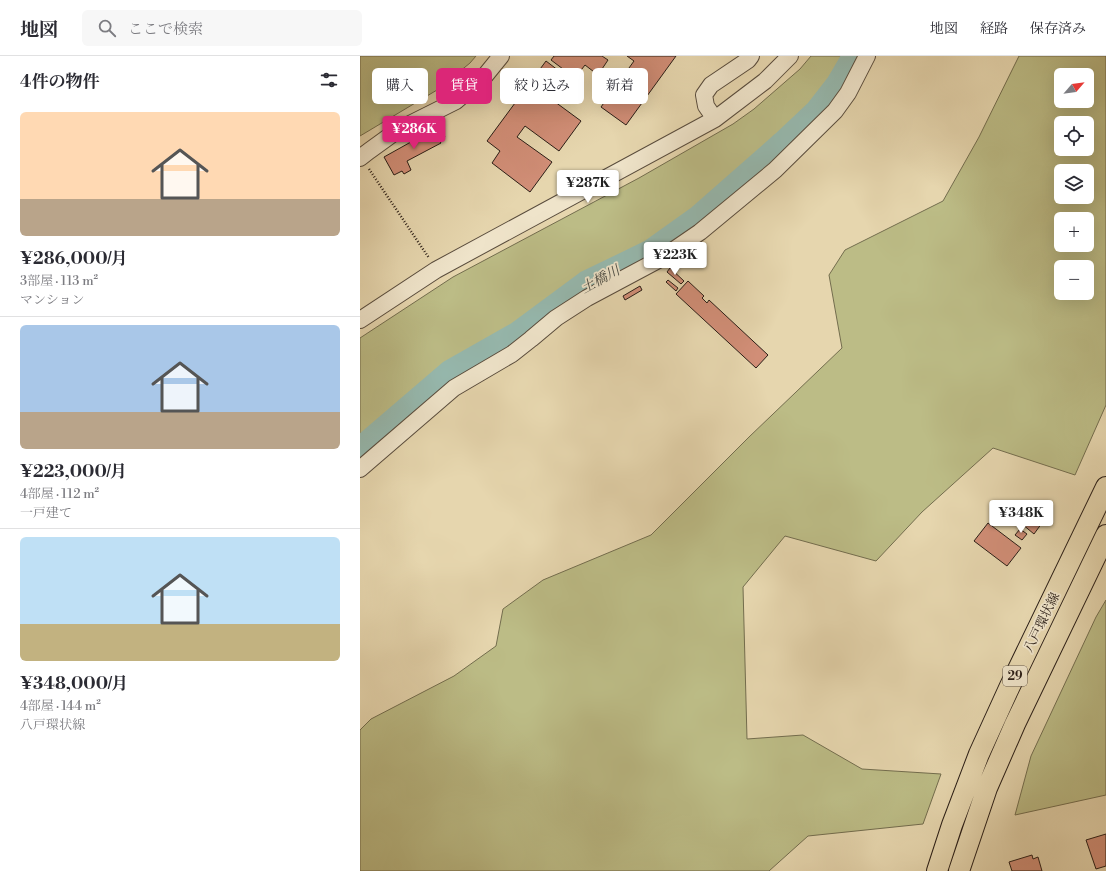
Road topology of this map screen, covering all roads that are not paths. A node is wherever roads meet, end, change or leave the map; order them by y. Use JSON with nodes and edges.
{"nodes":[{"id":1,"x":501,"y":56,"type":"edge"},
{"id":2,"x":751,"y":56,"type":"edge"},
{"id":3,"x":790,"y":56,"type":"edge"},
{"id":4,"x":867,"y":56,"type":"edge"},
{"id":5,"x":715,"y":119,"type":"junction"},
{"id":6,"x":361,"y":158,"type":"edge"},
{"id":7,"x":360,"y":320,"type":"edge"},
{"id":8,"x":360,"y":469,"type":"edge"},
{"id":9,"x":1106,"y":487,"type":"edge"},
{"id":10,"x":1106,"y":535,"type":"edge"},
{"id":11,"x":937,"y":871,"type":"edge"},
{"id":12,"x":959,"y":871,"type":"edge"}],
"edges":[{"from":1,"to":6,"type":"street"},
{"from":2,"to":5,"type":"street"},
{"from":3,"to":5,"type":"street"},
{"from":4,"to":8,"type":"street"},
{"from":5,"to":7,"type":"street"},
{"from":9,"to":11,"type":"main road","name":"八戸環状線","number":"29"},
{"from":10,"to":12,"type":"main road","name":"八戸環状線","number":"29"}]}
